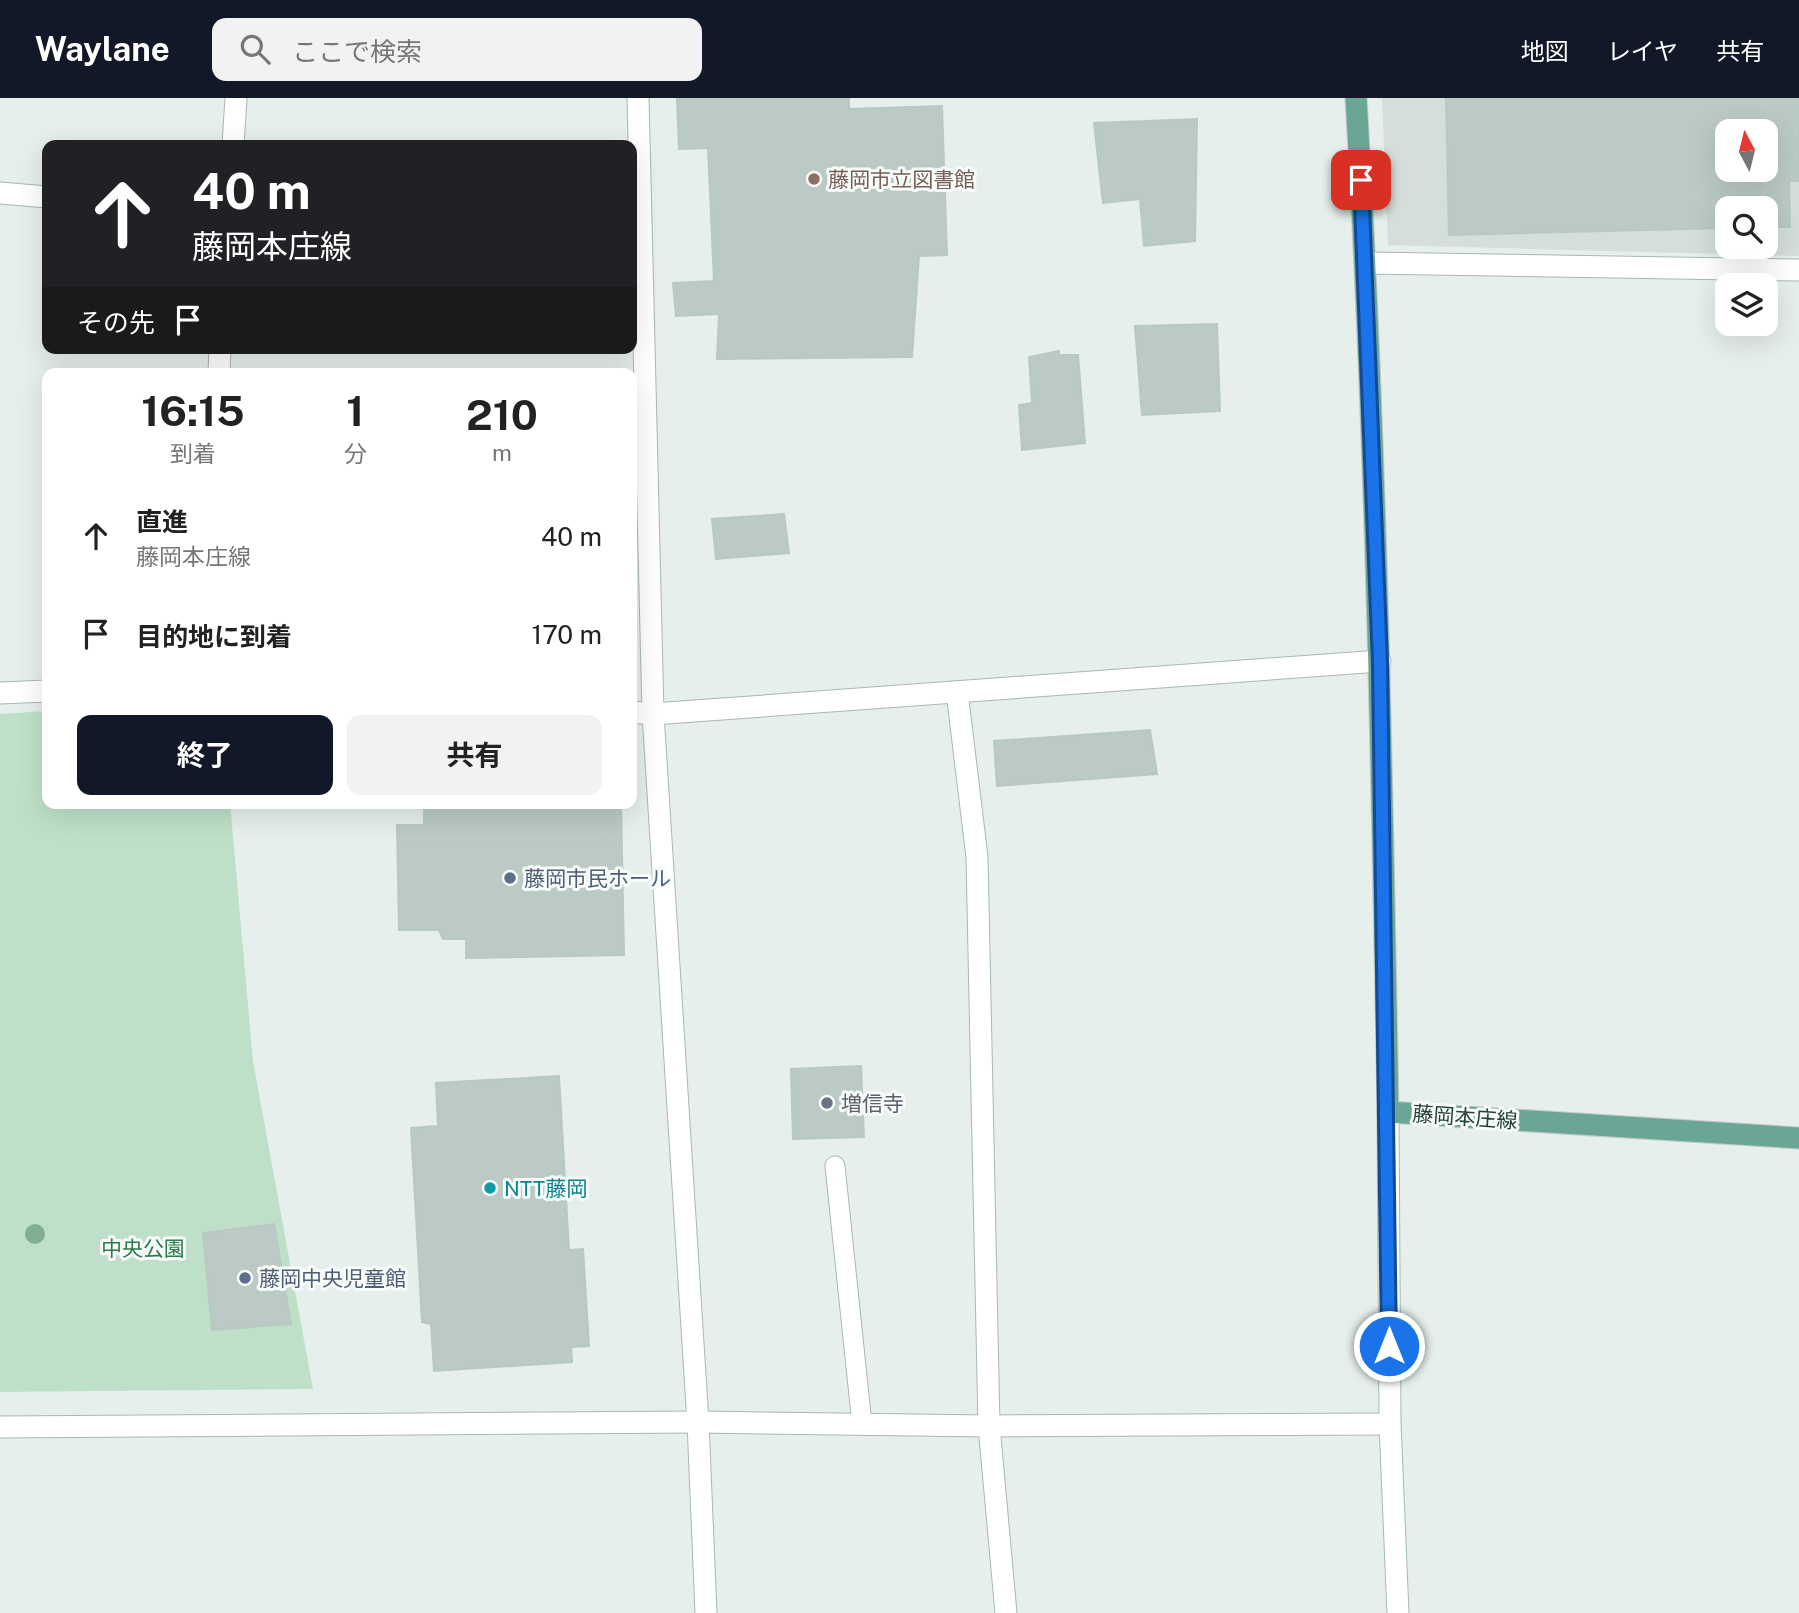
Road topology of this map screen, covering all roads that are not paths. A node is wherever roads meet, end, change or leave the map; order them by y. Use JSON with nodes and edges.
{"nodes":[{"id":1,"x":236,"y":98,"type":"edge"},
{"id":2,"x":638,"y":98,"type":"edge"},
{"id":3,"x":1356,"y":98,"type":"edge"},
{"id":4,"x":233,"y":140,"type":"edge"},
{"id":5,"x":637,"y":174,"type":"edge"},
{"id":6,"x":0,"y":193,"type":"edge"},
{"id":7,"x":42,"y":197,"type":"edge"},
{"id":8,"x":1366,"y":263,"type":"junction"},
{"id":9,"x":1799,"y":270,"type":"edge"},
{"id":10,"x":637,"y":327,"type":"edge"},
{"id":11,"x":1380,"y":662,"type":"junction"},
{"id":12,"x":42,"y":691,"type":"edge"},
{"id":13,"x":957,"y":692,"type":"junction"},
{"id":14,"x":0,"y":693,"type":"edge"},
{"id":15,"x":642,"y":713,"type":"edge"},
{"id":16,"x":1388,"y":1112,"type":"junction"},
{"id":17,"x":1799,"y":1138,"type":"edge"},
{"id":18,"x":835,"y":1166,"type":"dead end"},
{"id":19,"x":698,"y":1422,"type":"junction"},
{"id":20,"x":862,"y":1424,"type":"junction"},
{"id":21,"x":1390,"y":1424,"type":"junction"},
{"id":22,"x":989,"y":1426,"type":"junction"},
{"id":23,"x":0,"y":1427,"type":"edge"},
{"id":24,"x":706,"y":1613,"type":"edge"},
{"id":25,"x":1006,"y":1613,"type":"edge"},
{"id":26,"x":1398,"y":1613,"type":"edge"}],
"edges":[{"from":1,"to":4,"type":"street"},
{"from":2,"to":5,"type":"street"},
{"from":3,"to":8,"type":"main road","name":"藤岡本庄線"},
{"from":6,"to":7,"type":"street"},
{"from":8,"to":9,"type":"street"},
{"from":8,"to":11,"type":"main road","name":"藤岡本庄線"},
{"from":10,"to":15,"type":"street"},
{"from":11,"to":13,"type":"street"},
{"from":11,"to":16,"type":"main road","name":"藤岡本庄線"},
{"from":12,"to":14,"type":"street"},
{"from":13,"to":15,"type":"street"},
{"from":13,"to":22,"type":"street"},
{"from":15,"to":19,"type":"street"},
{"from":16,"to":17,"type":"main road","name":"藤岡本庄線"},
{"from":16,"to":21,"type":"street"},
{"from":18,"to":20,"type":"lane"},
{"from":19,"to":20,"type":"street"},
{"from":19,"to":23,"type":"street"},
{"from":19,"to":24,"type":"street"},
{"from":20,"to":22,"type":"street"},
{"from":21,"to":22,"type":"street"},
{"from":21,"to":26,"type":"street"},
{"from":22,"to":25,"type":"street"}]}
